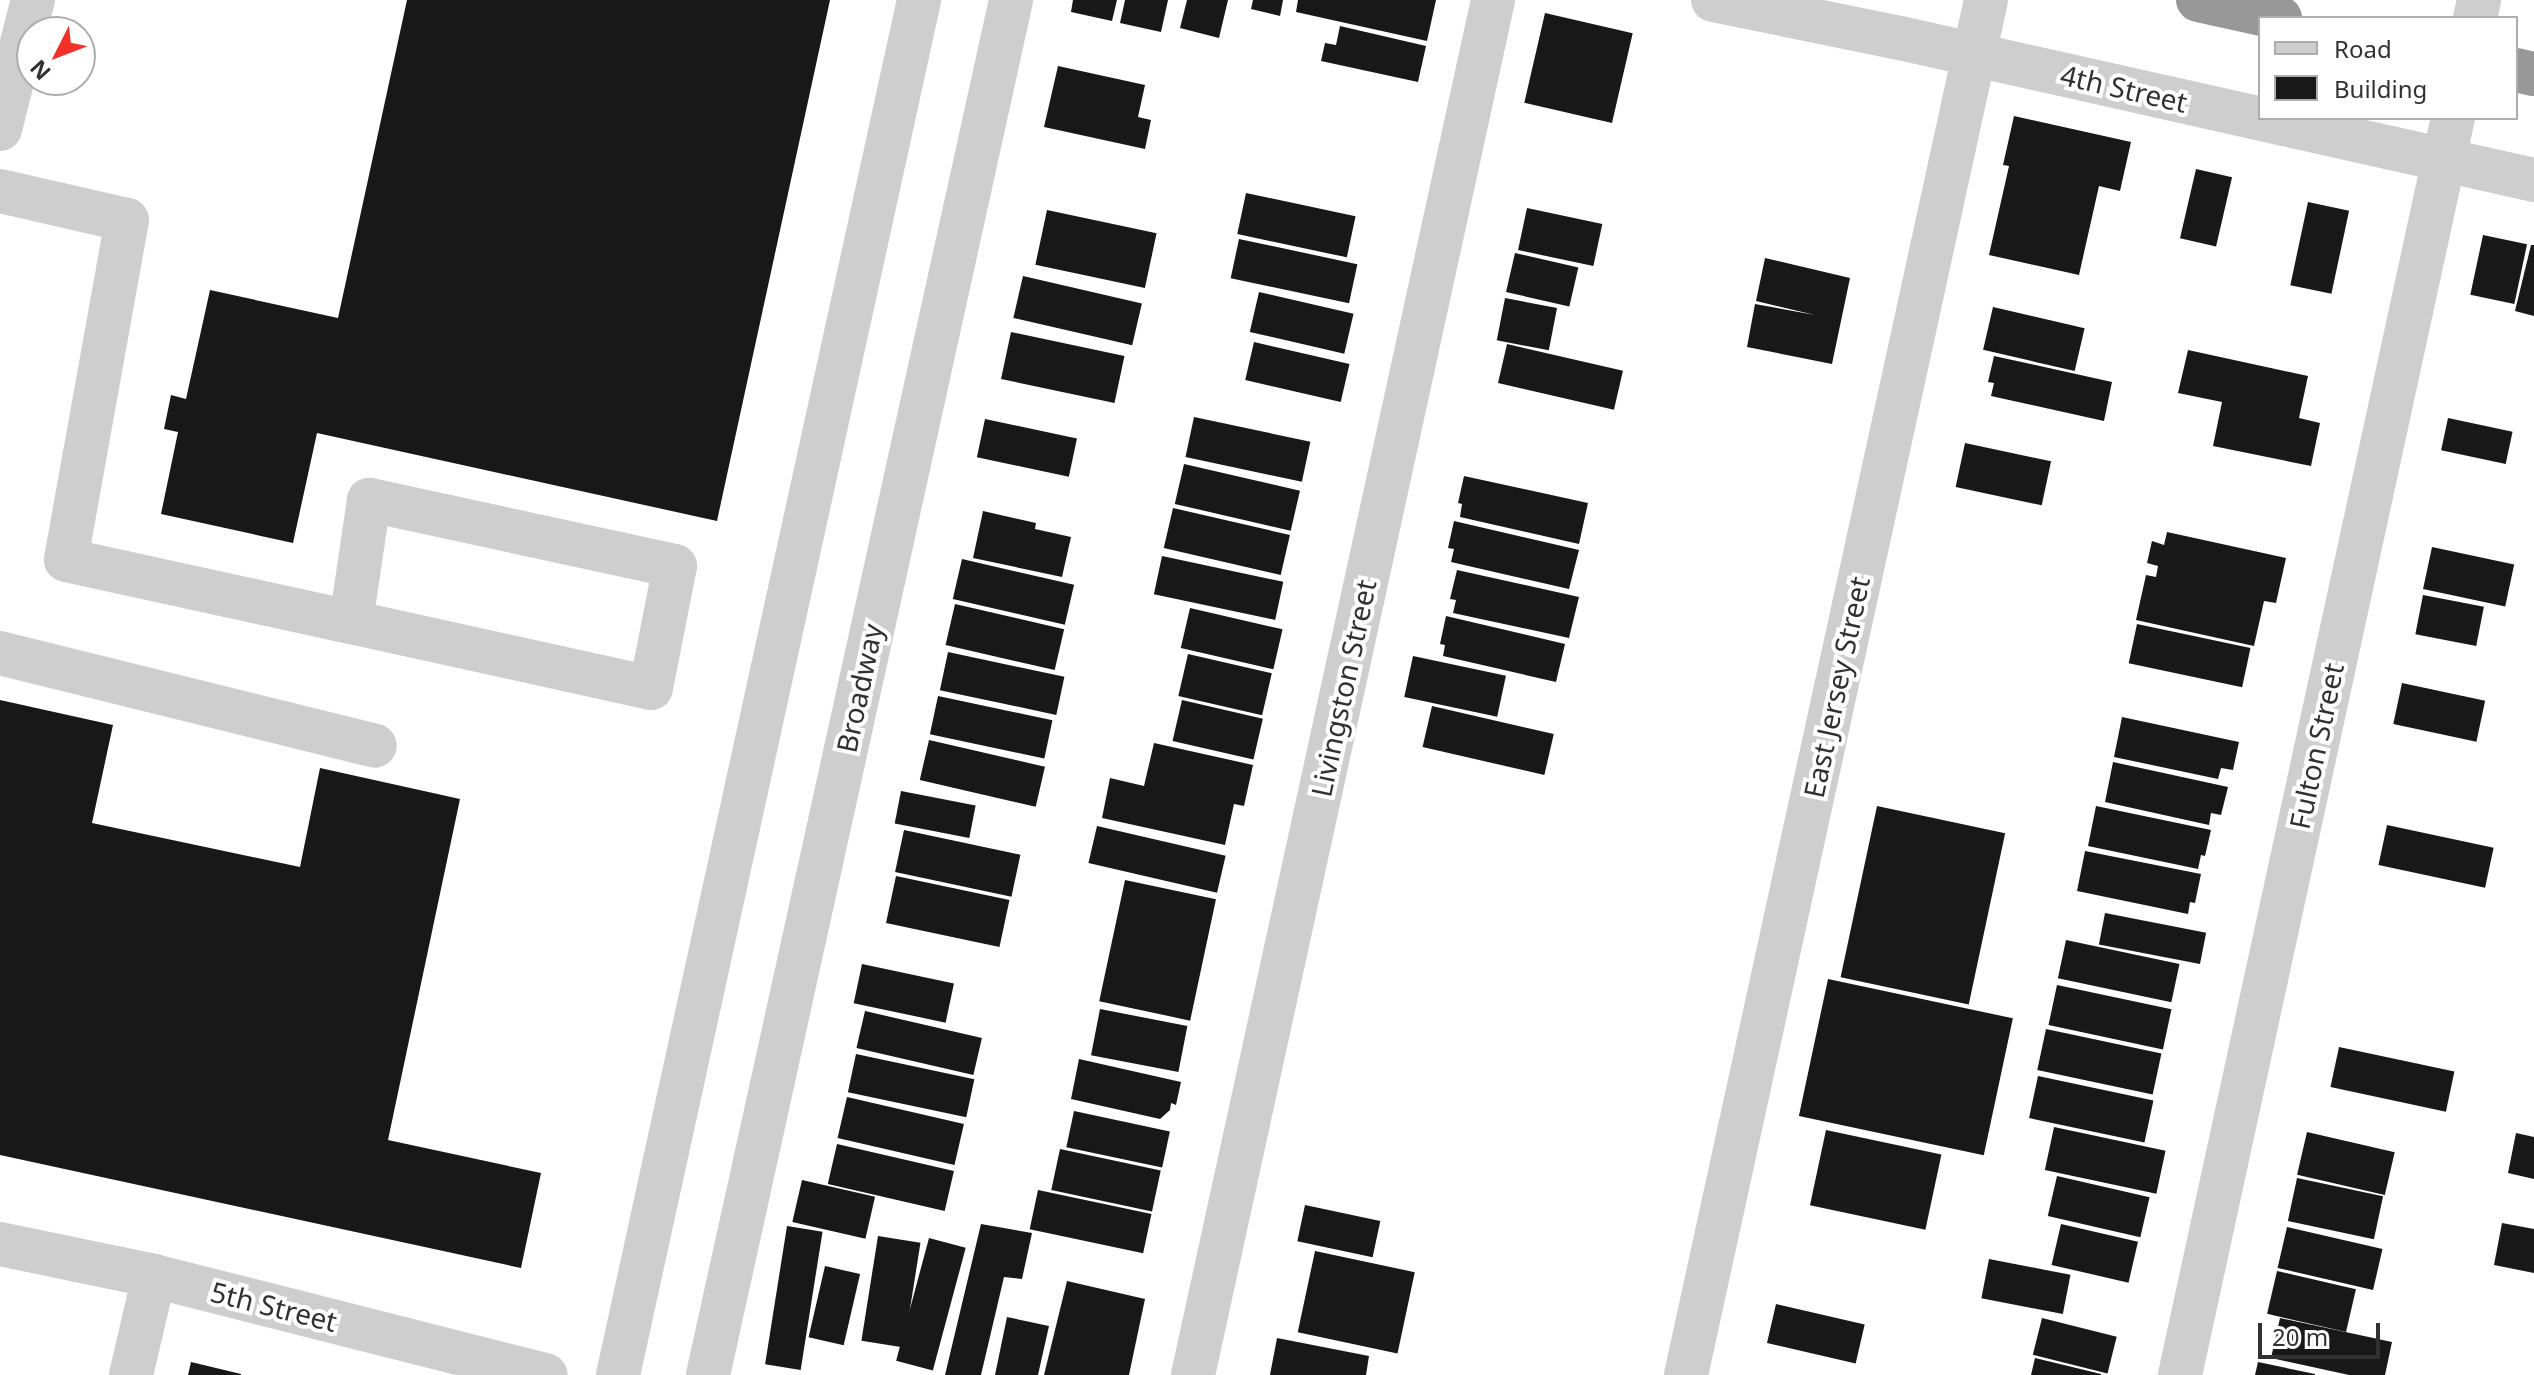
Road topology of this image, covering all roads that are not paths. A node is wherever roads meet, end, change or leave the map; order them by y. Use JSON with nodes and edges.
{"nodes":[{"id":1,"x":33,"y":0,"type":"edge"},
{"id":2,"x":919,"y":0,"type":"edge"},
{"id":3,"x":1011,"y":0,"type":"edge"},
{"id":4,"x":1493,"y":0,"type":"edge"},
{"id":5,"x":1713,"y":0,"type":"edge"},
{"id":6,"x":1986,"y":0,"type":"edge"},
{"id":7,"x":2198,"y":0,"type":"edge"},
{"id":8,"x":2271,"y":16,"type":"edge"},
{"id":9,"x":1974,"y":54,"type":"junction"},
{"id":10,"x":2258,"y":105,"type":"edge"},
{"id":11,"x":2342,"y":120,"type":"edge"},
{"id":12,"x":0,"y":129,"type":"edge"},
{"id":13,"x":2448,"y":139,"type":"edge"},
{"id":14,"x":2534,"y":180,"type":"edge"},
{"id":15,"x":0,"y":191,"type":"edge"},
{"id":16,"x":351,"y":622,"type":"junction"},
{"id":17,"x":0,"y":653,"type":"edge"},
{"id":18,"x":375,"y":746,"type":"dead end"},
{"id":19,"x":0,"y":1244,"type":"edge"},
{"id":20,"x":154,"y":1276,"type":"junction"},
{"id":21,"x":131,"y":1375,"type":"edge"},
{"id":22,"x":546,"y":1375,"type":"edge"},
{"id":23,"x":618,"y":1375,"type":"edge"},
{"id":24,"x":708,"y":1375,"type":"edge"},
{"id":25,"x":1193,"y":1375,"type":"edge"},
{"id":26,"x":1686,"y":1375,"type":"edge"},
{"id":27,"x":2180,"y":1375,"type":"edge"}],
"edges":[{"from":1,"to":12,"type":"street"},
{"from":2,"to":23,"type":"street"},
{"from":3,"to":24,"type":"street","name":"Broadway"},
{"from":4,"to":25,"type":"street","name":"Livingston Street"},
{"from":5,"to":9,"type":"street","name":"4th Street"},
{"from":6,"to":9,"type":"street","name":"East Jersey Street"},
{"from":7,"to":8,"type":"highway"},
{"from":9,"to":10,"type":"street","name":"4th Street"},
{"from":9,"to":26,"type":"street","name":"East Jersey Street"},
{"from":11,"to":13,"type":"street","name":"4th Street"},
{"from":13,"to":14,"type":"street","name":"4th Street"},
{"from":13,"to":27,"type":"street","name":"Fulton Street"},
{"from":15,"to":16,"type":"street"},
{"from":16,"to":16,"type":"street"},
{"from":17,"to":18,"type":"street"},
{"from":19,"to":20,"type":"street","name":"5th Street"},
{"from":20,"to":21,"type":"street"},
{"from":20,"to":22,"type":"street","name":"5th Street"}]}
